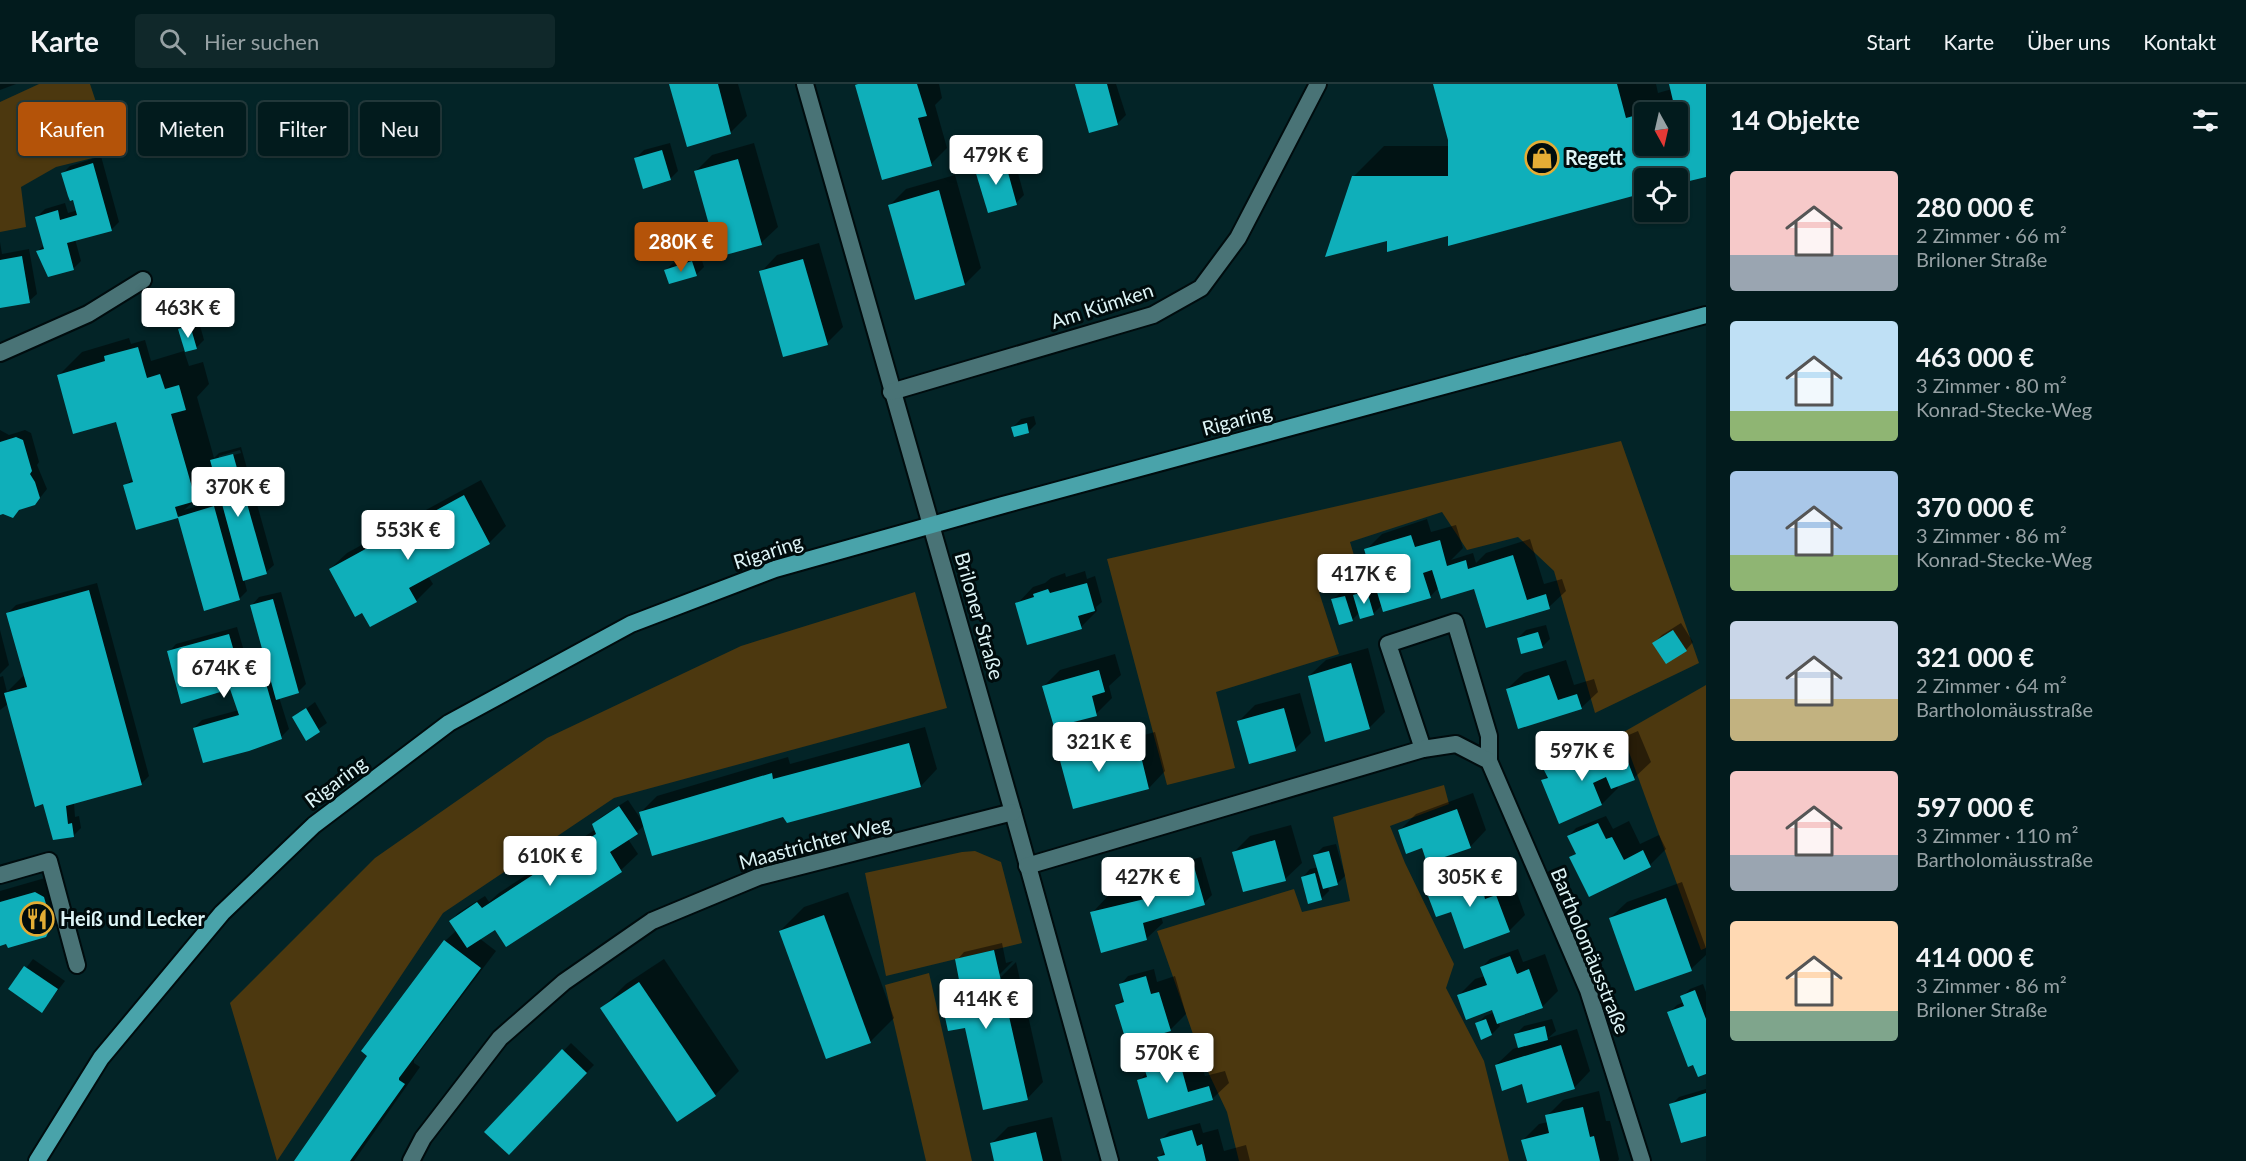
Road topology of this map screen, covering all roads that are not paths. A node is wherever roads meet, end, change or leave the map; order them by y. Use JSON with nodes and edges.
{"nodes":[{"id":1,"x":805,"y":84,"type":"edge"},
{"id":2,"x":1318,"y":84,"type":"edge"},
{"id":3,"x":143,"y":280,"type":"dead end"},
{"id":4,"x":1706,"y":315,"type":"edge"},
{"id":5,"x":0,"y":353,"type":"edge"},
{"id":6,"x":891,"y":392,"type":"junction"},
{"id":7,"x":930,"y":525,"type":"junction"},
{"id":8,"x":1423,"y":749,"type":"junction"},
{"id":9,"x":1489,"y":761,"type":"junction"},
{"id":10,"x":1013,"y":812,"type":"junction"},
{"id":11,"x":1027,"y":866,"type":"junction"},
{"id":12,"x":0,"y":875,"type":"edge"},
{"id":13,"x":77,"y":965,"type":"dead end"},
{"id":14,"x":37,"y":1161,"type":"edge"},
{"id":15,"x":411,"y":1161,"type":"edge"},
{"id":16,"x":1110,"y":1161,"type":"edge"},
{"id":17,"x":1642,"y":1161,"type":"edge"}],
"edges":[{"from":1,"to":6,"type":"street","name":"Briloner Straße"},
{"from":2,"to":6,"type":"street","name":"Am Kümken"},
{"from":3,"to":5,"type":"street"},
{"from":4,"to":7,"type":"main road","name":"Rigaring"},
{"from":6,"to":7,"type":"street","name":"Briloner Straße"},
{"from":7,"to":10,"type":"street","name":"Briloner Straße"},
{"from":7,"to":14,"type":"main road","name":"Rigaring"},
{"from":8,"to":9,"type":"street"},
{"from":8,"to":9,"type":"street","name":"Bartholomäusstraße"},
{"from":8,"to":11,"type":"street"},
{"from":9,"to":17,"type":"street","name":"Bartholomäusstraße"},
{"from":10,"to":11,"type":"street","name":"Briloner Straße"},
{"from":10,"to":15,"type":"street","name":"Maastrichter Weg"},
{"from":11,"to":16,"type":"street","name":"Briloner Straße"},
{"from":12,"to":13,"type":"street"}]}
